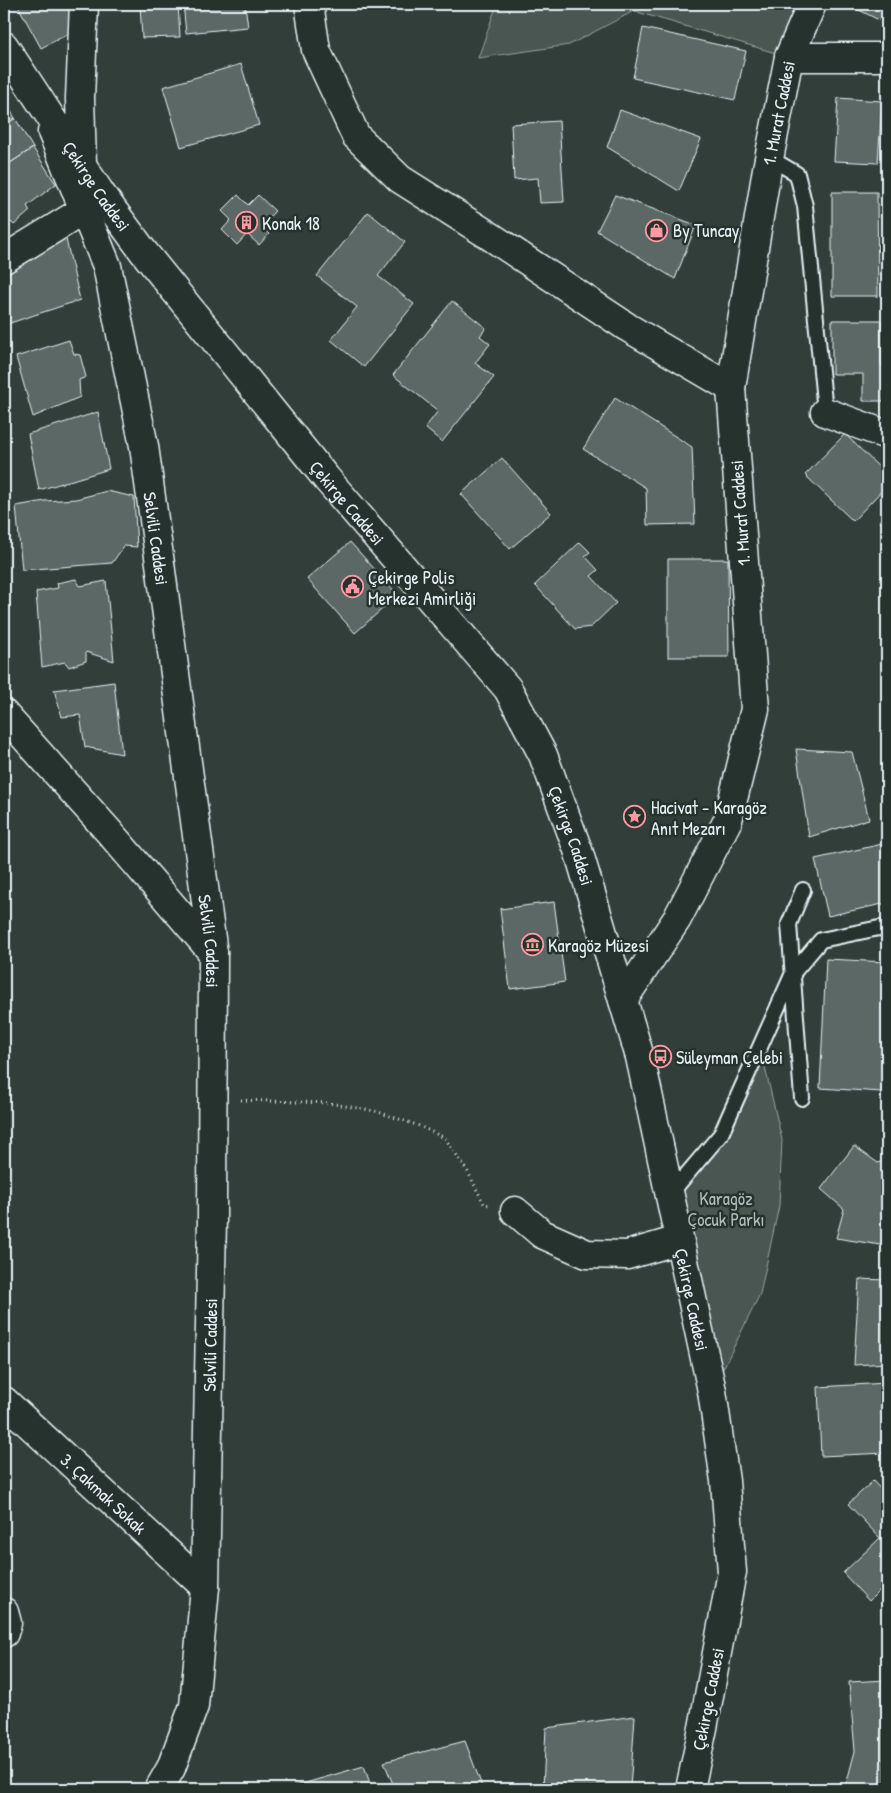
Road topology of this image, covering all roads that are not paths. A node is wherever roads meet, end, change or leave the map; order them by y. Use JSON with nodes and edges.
{"nodes":[{"id":1,"x":84,"y":4,"type":"edge"},
{"id":2,"x":309,"y":4,"type":"edge"},
{"id":3,"x":812,"y":4,"type":"edge"},
{"id":4,"x":4,"y":46,"type":"edge"},
{"id":5,"x":789,"y":57,"type":"junction"},
{"id":6,"x":887,"y":57,"type":"edge"},
{"id":7,"x":42,"y":105,"type":"junction"},
{"id":8,"x":82,"y":164,"type":"junction"},
{"id":9,"x":767,"y":169,"type":"junction"},
{"id":10,"x":84,"y":210,"type":"junction"},
{"id":11,"x":4,"y":259,"type":"edge"},
{"id":12,"x":731,"y":388,"type":"junction"},
{"id":13,"x":825,"y":412,"type":"joint"},
{"id":14,"x":887,"y":435,"type":"edge"},
{"id":15,"x":4,"y":714,"type":"edge"},
{"id":16,"x":804,"y":890,"type":"dead end"},
{"id":17,"x":887,"y":928,"type":"edge"},
{"id":18,"x":213,"y":953,"type":"junction"},
{"id":19,"x":793,"y":974,"type":"junction"},
{"id":20,"x":623,"y":1000,"type":"junction"},
{"id":21,"x":802,"y":1098,"type":"dead end"},
{"id":22,"x":670,"y":1194,"type":"junction"},
{"id":23,"x":515,"y":1211,"type":"road end"},
{"id":24,"x":680,"y":1240,"type":"junction"},
{"id":25,"x":4,"y":1401,"type":"edge"},
{"id":26,"x":205,"y":1587,"type":"junction"},
{"id":27,"x":4,"y":1612,"type":"edge"},
{"id":28,"x":4,"y":1633,"type":"edge"},
{"id":29,"x":159,"y":1789,"type":"edge"},
{"id":30,"x":690,"y":1789,"type":"edge"}],
"edges":[{"from":1,"to":8,"type":"street"},
{"from":2,"to":12,"type":"street"},
{"from":3,"to":5,"type":"street","name":"1. Murat Caddesi"},
{"from":4,"to":7,"type":"street","name":"Çekirge Caddesi"},
{"from":5,"to":6,"type":"street"},
{"from":5,"to":9,"type":"street","name":"1. Murat Caddesi"},
{"from":7,"to":8,"type":"street","name":"Çekirge Caddesi"},
{"from":7,"to":10,"type":"street","name":"Selvili Caddesi"},
{"from":8,"to":20,"type":"street","name":"Çekirge Caddesi"},
{"from":9,"to":12,"type":"street","name":"1. Murat Caddesi"},
{"from":9,"to":13,"type":"lane"},
{"from":10,"to":11,"type":"street"},
{"from":10,"to":18,"type":"street","name":"Selvili Caddesi"},
{"from":12,"to":20,"type":"street","name":"1. Murat Caddesi"},
{"from":13,"to":14,"type":"street"},
{"from":15,"to":18,"type":"street"},
{"from":16,"to":19,"type":"lane"},
{"from":17,"to":19,"type":"lane"},
{"from":18,"to":26,"type":"street","name":"Selvili Caddesi"},
{"from":19,"to":21,"type":"lane"},
{"from":19,"to":22,"type":"lane"},
{"from":20,"to":22,"type":"street","name":"Çekirge Caddesi"},
{"from":22,"to":24,"type":"street","name":"Çekirge Caddesi"},
{"from":23,"to":24,"type":"street"},
{"from":24,"to":30,"type":"street","name":"Çekirge Caddesi"},
{"from":25,"to":26,"type":"street","name":"3. Çakmak Sokak"},
{"from":26,"to":29,"type":"street","name":"Selvili Caddesi"},
{"from":27,"to":28,"type":"street"}]}
